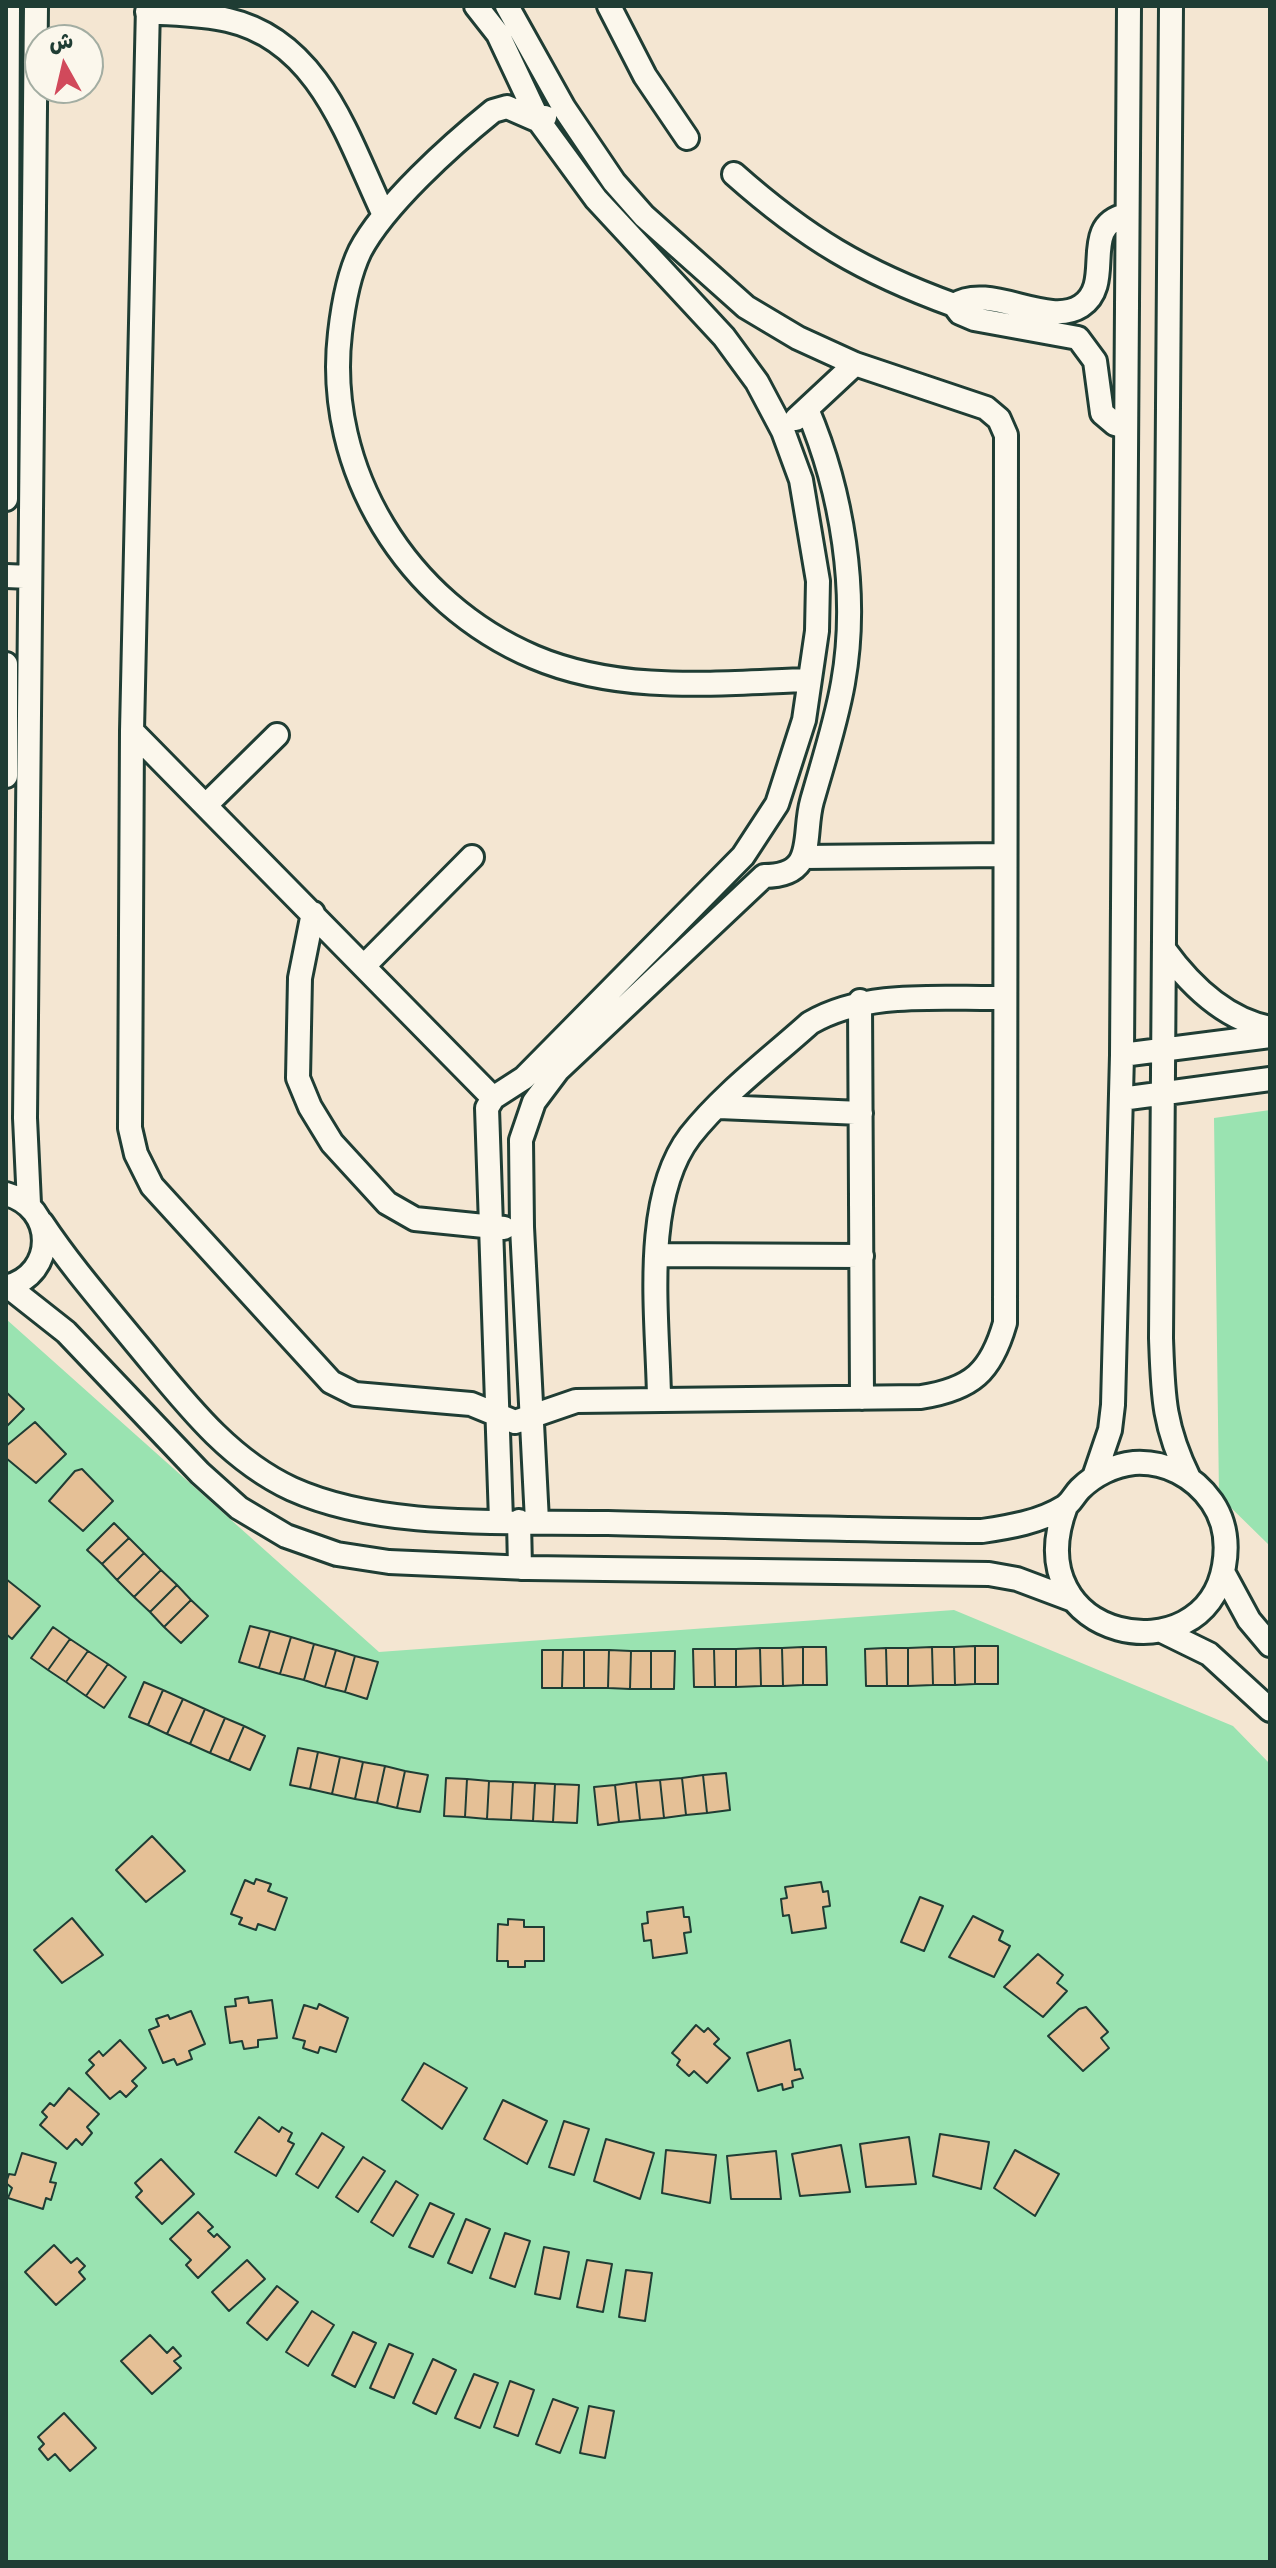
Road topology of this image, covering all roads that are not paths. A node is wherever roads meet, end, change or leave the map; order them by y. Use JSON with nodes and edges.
{"nodes":[{"id":1,"x":8,"y":6,"type":"edge"},
{"id":2,"x":36,"y":6,"type":"edge"},
{"id":3,"x":476,"y":6,"type":"edge"},
{"id":4,"x":507,"y":6,"type":"edge"},
{"id":5,"x":609,"y":6,"type":"edge"},
{"id":6,"x":1129,"y":6,"type":"edge"},
{"id":7,"x":1171,"y":6,"type":"edge"},
{"id":8,"x":148,"y":9,"type":"edge"},
{"id":9,"x":564,"y":108,"type":"junction"},
{"id":10,"x":539,"y":121,"type":"junction"},
{"id":11,"x":687,"y":138,"type":"dead end"},
{"id":12,"x":734,"y":174,"type":"dead end"},
{"id":13,"x":384,"y":215,"type":"junction"},
{"id":14,"x":1126,"y":215,"type":"junction"},
{"id":15,"x":954,"y":305,"type":"junction"},
{"id":16,"x":855,"y":364,"type":"junction"},
{"id":17,"x":807,"y":409,"type":"junction"},
{"id":18,"x":1125,"y":427,"type":"junction"},
{"id":19,"x":783,"y":431,"type":"junction"},
{"id":20,"x":6,"y":499,"type":"edge"},
{"id":21,"x":6,"y":576,"type":"edge"},
{"id":22,"x":30,"y":577,"type":"junction"},
{"id":23,"x":6,"y":664,"type":"edge"},
{"id":24,"x":809,"y":680,"type":"junction"},
{"id":25,"x":132,"y":731,"type":"junction"},
{"id":26,"x":277,"y":735,"type":"dead end"},
{"id":27,"x":6,"y":776,"type":"edge"},
{"id":28,"x":206,"y":805,"type":"junction"},
{"id":29,"x":1003,"y":855,"type":"junction"},
{"id":30,"x":743,"y":856,"type":"junction"},
{"id":31,"x":472,"y":857,"type":"dead end"},
{"id":32,"x":804,"y":857,"type":"junction"},
{"id":33,"x":764,"y":876,"type":"junction"},
{"id":34,"x":313,"y":913,"type":"junction"},
{"id":35,"x":1164,"y":949,"type":"junction"},
{"id":36,"x":365,"y":965,"type":"junction"},
{"id":37,"x":1004,"y":998,"type":"junction"},
{"id":38,"x":860,"y":1001,"type":"junction"},
{"id":39,"x":1270,"y":1028,"type":"edge"},
{"id":40,"x":1270,"y":1036,"type":"edge"},
{"id":41,"x":1164,"y":1050,"type":"junction"},
{"id":42,"x":1122,"y":1055,"type":"junction"},
{"id":43,"x":1270,"y":1079,"type":"edge"},
{"id":44,"x":1163,"y":1096,"type":"junction"},
{"id":45,"x":493,"y":1098,"type":"junction"},
{"id":46,"x":1121,"y":1099,"type":"junction"},
{"id":47,"x":719,"y":1107,"type":"junction"},
{"id":48,"x":861,"y":1113,"type":"junction"},
{"id":49,"x":521,"y":1140,"type":"junction"},
{"id":50,"x":490,"y":1142,"type":"junction"},
{"id":51,"x":6,"y":1194,"type":"edge"},
{"id":52,"x":29,"y":1204,"type":"junction"},
{"id":53,"x":42,"y":1223,"type":"junction"},
{"id":54,"x":522,"y":1227,"type":"junction"},
{"id":55,"x":493,"y":1228,"type":"junction"},
{"id":56,"x":657,"y":1255,"type":"junction"},
{"id":57,"x":862,"y":1256,"type":"junction"},
{"id":58,"x":8,"y":1287,"type":"edge"},
{"id":59,"x":659,"y":1398,"type":"junction"},
{"id":60,"x":862,"y":1398,"type":"junction"},
{"id":61,"x":534,"y":1416,"type":"junction"},
{"id":62,"x":496,"y":1417,"type":"junction"},
{"id":63,"x":1094,"y":1477,"type":"junction"},
{"id":64,"x":1189,"y":1478,"type":"junction"},
{"id":65,"x":1066,"y":1506,"type":"junction"},
{"id":66,"x":519,"y":1521,"type":"junction"},
{"id":67,"x":520,"y":1568,"type":"junction"},
{"id":68,"x":1223,"y":1572,"type":"junction"},
{"id":69,"x":1073,"y":1600,"type":"junction"},
{"id":70,"x":1162,"y":1631,"type":"junction"},
{"id":71,"x":1270,"y":1645,"type":"edge"},
{"id":72,"x":1270,"y":1710,"type":"edge"}],
"edges":[{"from":1,"to":20,"type":"street"},
{"from":2,"to":22,"type":"street"},
{"from":3,"to":10,"type":"street"},
{"from":4,"to":9,"type":"street"},
{"from":5,"to":11,"type":"street"},
{"from":6,"to":14,"type":"street"},
{"from":7,"to":35,"type":"street"},
{"from":8,"to":13,"type":"street"},
{"from":8,"to":25,"type":"street"},
{"from":9,"to":10,"type":"street"},
{"from":9,"to":16,"type":"street"},
{"from":10,"to":13,"type":"street"},
{"from":10,"to":19,"type":"street"},
{"from":12,"to":15,"type":"street"},
{"from":13,"to":24,"type":"street"},
{"from":14,"to":15,"type":"street"},
{"from":14,"to":18,"type":"street"},
{"from":15,"to":18,"type":"street"},
{"from":16,"to":17,"type":"street"},
{"from":16,"to":29,"type":"street"},
{"from":17,"to":19,"type":"street"},
{"from":17,"to":32,"type":"street"},
{"from":18,"to":42,"type":"street"},
{"from":19,"to":24,"type":"street"},
{"from":21,"to":22,"type":"street"},
{"from":22,"to":52,"type":"street"},
{"from":23,"to":27,"type":"street"},
{"from":24,"to":30,"type":"street"},
{"from":25,"to":28,"type":"street"},
{"from":25,"to":62,"type":"street"},
{"from":26,"to":28,"type":"street"},
{"from":28,"to":34,"type":"street"},
{"from":29,"to":32,"type":"street"},
{"from":29,"to":37,"type":"street"},
{"from":30,"to":33,"type":"street"},
{"from":30,"to":45,"type":"street"},
{"from":31,"to":36,"type":"street"},
{"from":32,"to":33,"type":"street"},
{"from":33,"to":49,"type":"street"},
{"from":34,"to":36,"type":"street"},
{"from":34,"to":55,"type":"street"},
{"from":35,"to":39,"type":"street"},
{"from":35,"to":41,"type":"street"},
{"from":36,"to":45,"type":"street"},
{"from":37,"to":38,"type":"street"},
{"from":37,"to":60,"type":"street"},
{"from":38,"to":47,"type":"street"},
{"from":38,"to":48,"type":"street"},
{"from":40,"to":41,"type":"street"},
{"from":41,"to":42,"type":"street"},
{"from":41,"to":44,"type":"street"},
{"from":42,"to":46,"type":"street"},
{"from":43,"to":44,"type":"street"},
{"from":44,"to":46,"type":"street"},
{"from":44,"to":64,"type":"street"},
{"from":45,"to":50,"type":"street"},
{"from":46,"to":63,"type":"street"},
{"from":47,"to":48,"type":"street"},
{"from":47,"to":56,"type":"street"},
{"from":48,"to":57,"type":"street"},
{"from":49,"to":50,"type":"street"},
{"from":49,"to":54,"type":"street"},
{"from":50,"to":55,"type":"street"},
{"from":51,"to":52,"type":"street"},
{"from":52,"to":53,"type":"street"},
{"from":53,"to":58,"type":"street"},
{"from":53,"to":66,"type":"street"},
{"from":54,"to":55,"type":"street"},
{"from":54,"to":61,"type":"street"},
{"from":55,"to":62,"type":"street"},
{"from":56,"to":57,"type":"street"},
{"from":56,"to":59,"type":"street"},
{"from":57,"to":60,"type":"street"},
{"from":58,"to":67,"type":"street"},
{"from":59,"to":60,"type":"street"},
{"from":59,"to":61,"type":"street"},
{"from":61,"to":62,"type":"street"},
{"from":61,"to":66,"type":"street"},
{"from":62,"to":66,"type":"street"},
{"from":63,"to":64,"type":"street"},
{"from":63,"to":65,"type":"street"},
{"from":64,"to":68,"type":"street"},
{"from":65,"to":66,"type":"street"},
{"from":65,"to":69,"type":"street"},
{"from":66,"to":67,"type":"street"},
{"from":67,"to":69,"type":"street"},
{"from":68,"to":70,"type":"street"},
{"from":68,"to":71,"type":"street"},
{"from":69,"to":70,"type":"street"},
{"from":70,"to":72,"type":"street"}]}
